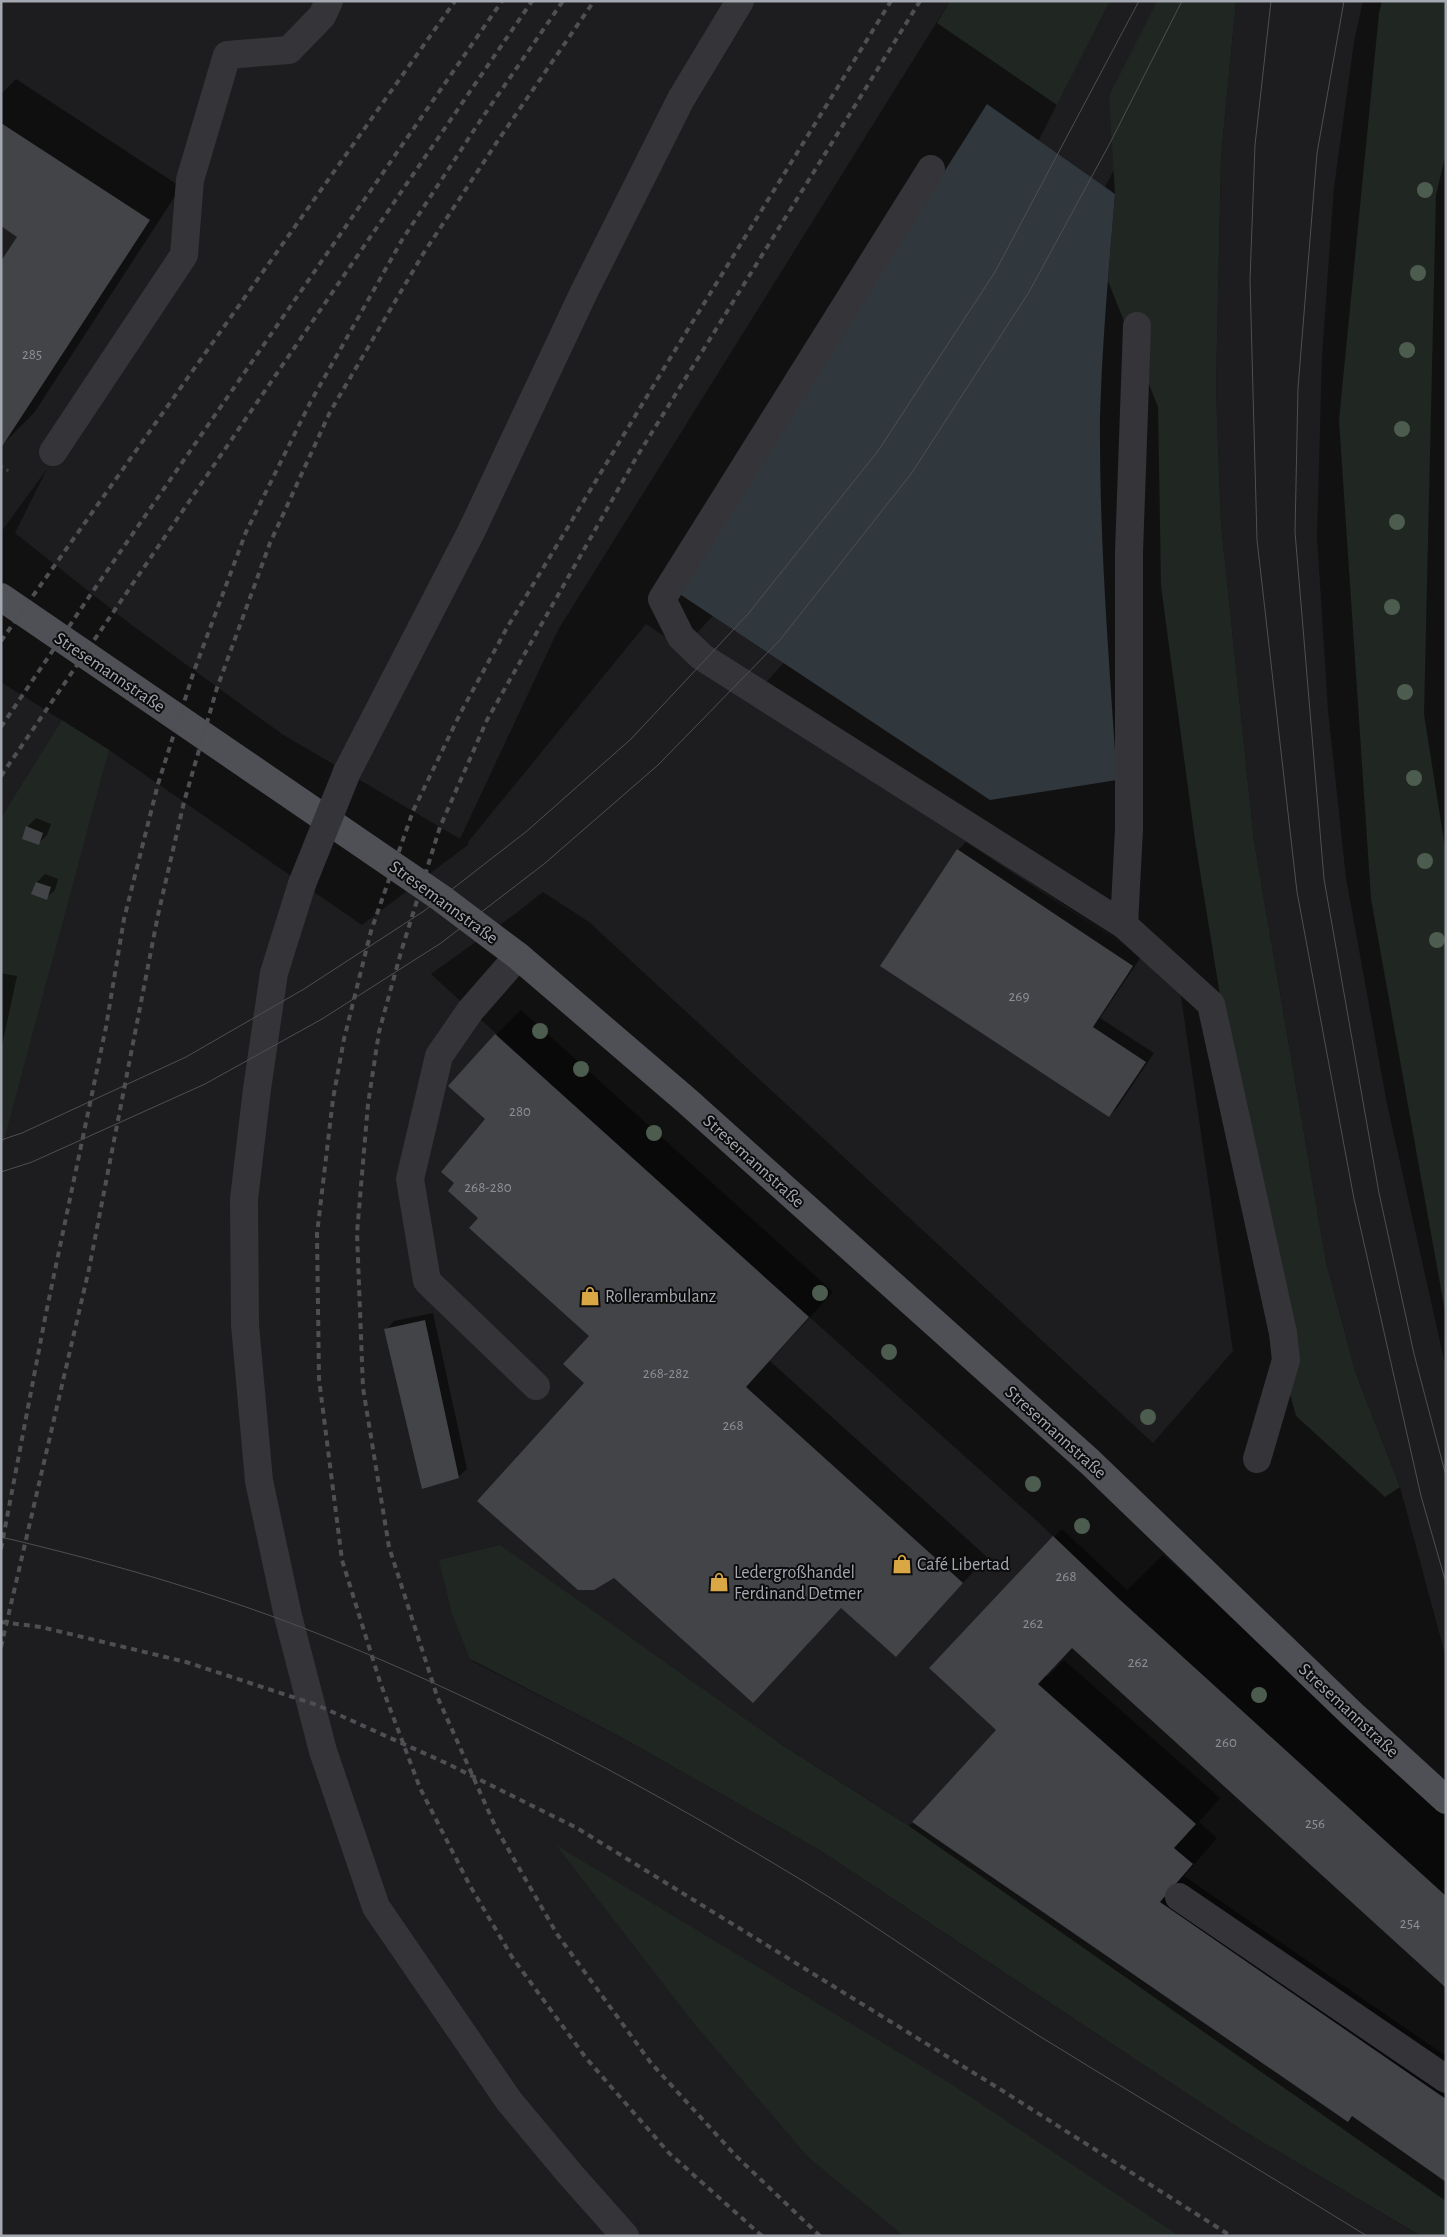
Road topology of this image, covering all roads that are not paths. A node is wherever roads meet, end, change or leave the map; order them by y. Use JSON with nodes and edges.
{"nodes":[{"id":1,"x":329,"y":1,"type":"edge"},
{"id":2,"x":740,"y":1,"type":"edge"},
{"id":3,"x":932,"y":169,"type":"dead end"},
{"id":4,"x":1137,"y":326,"type":"dead end"},
{"id":5,"x":53,"y":452,"type":"dead end"},
{"id":6,"x":1,"y":598,"type":"edge"},
{"id":7,"x":1124,"y":925,"type":"junction"},
{"id":8,"x":518,"y":956,"type":"junction"},
{"id":9,"x":536,"y":1386,"type":"dead end"},
{"id":10,"x":1256,"y":1459,"type":"dead end"},
{"id":11,"x":1446,"y":1800,"type":"edge"},
{"id":12,"x":1179,"y":1897,"type":"dead end"},
{"id":13,"x":1446,"y":2079,"type":"edge"},
{"id":14,"x":625,"y":2236,"type":"edge"}],
"edges":[{"from":1,"to":5,"type":"lane"},
{"from":2,"to":14,"type":"lane","bridge":true},
{"from":3,"to":7,"type":"lane"},
{"from":4,"to":7,"type":"lane"},
{"from":6,"to":8,"type":"main road","name":"Stresemannstraße"},
{"from":7,"to":10,"type":"lane"},
{"from":8,"to":9,"type":"lane"},
{"from":8,"to":11,"type":"main road","name":"Stresemannstraße"},
{"from":12,"to":13,"type":"lane"}]}
